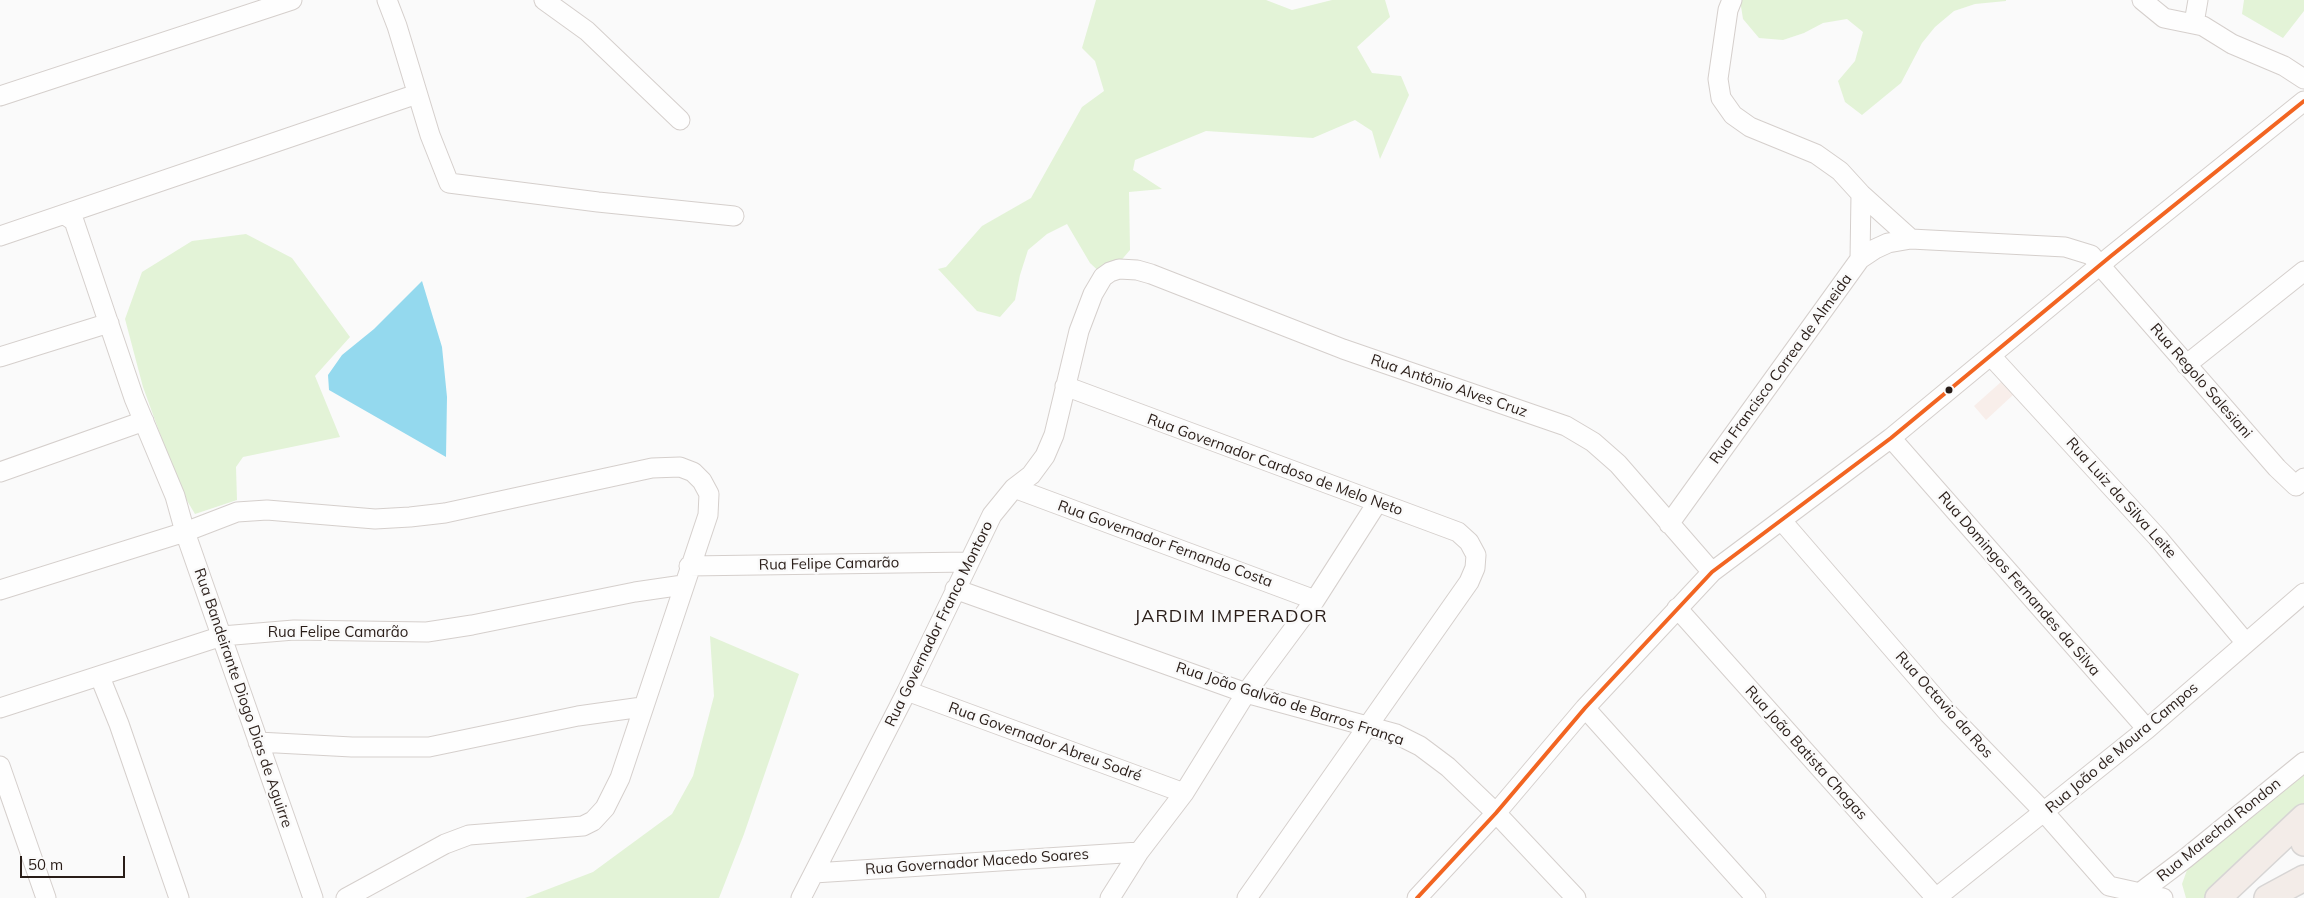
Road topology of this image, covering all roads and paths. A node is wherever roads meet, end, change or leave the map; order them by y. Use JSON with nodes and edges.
{"nodes":[{"id":1,"x":292,"y":0,"type":"edge"},
{"id":2,"x":387,"y":0,"type":"edge"},
{"id":3,"x":544,"y":0,"type":"edge"},
{"id":4,"x":1732,"y":0,"type":"edge"},
{"id":5,"x":2142,"y":0,"type":"edge"},
{"id":6,"x":2198,"y":0,"type":"edge"},
{"id":7,"x":2194,"y":23,"type":"junction"},
{"id":8,"x":2304,"y":80,"type":"edge"},
{"id":9,"x":417,"y":94,"type":"junction"},
{"id":10,"x":0,"y":96,"type":"edge"},
{"id":11,"x":2304,"y":102,"type":"edge"},
{"id":12,"x":680,"y":120,"type":"dead end"},
{"id":13,"x":1861,"y":194,"type":"junction"},
{"id":14,"x":73,"y":211,"type":"junction"},
{"id":15,"x":734,"y":216,"type":"dead end"},
{"id":16,"x":0,"y":236,"type":"edge"},
{"id":17,"x":1911,"y":239,"type":"junction"},
{"id":18,"x":1860,"y":259,"type":"junction"},
{"id":19,"x":2100,"y":264,"type":"junction"},
{"id":20,"x":1137,"y":270,"type":"joint"},
{"id":21,"x":2304,"y":271,"type":"edge"},
{"id":22,"x":108,"y":323,"type":"junction"},
{"id":23,"x":1991,"y":356,"type":"junction"},
{"id":24,"x":0,"y":358,"type":"edge"},
{"id":25,"x":2186,"y":365,"type":"junction"},
{"id":26,"x":1065,"y":386,"type":"junction"},
{"id":27,"x":144,"y":421,"type":"junction"},
{"id":28,"x":1892,"y":438,"type":"junction"},
{"id":29,"x":0,"y":472,"type":"edge"},
{"id":30,"x":2301,"y":487,"type":"edge"},
{"id":31,"x":1014,"y":488,"type":"junction"},
{"id":32,"x":1376,"y":502,"type":"junction"},
{"id":33,"x":1782,"y":521,"type":"junction"},
{"id":34,"x":1669,"y":524,"type":"junction"},
{"id":35,"x":185,"y":532,"type":"junction"},
{"id":36,"x":969,"y":562,"type":"junction"},
{"id":37,"x":689,"y":566,"type":"junction"},
{"id":38,"x":1712,"y":572,"type":"junction"},
{"id":39,"x":683,"y":585,"type":"junction"},
{"id":40,"x":955,"y":589,"type":"junction"},
{"id":41,"x":0,"y":590,"type":"edge"},
{"id":42,"x":2304,"y":593,"type":"edge"},
{"id":43,"x":1315,"y":600,"type":"junction"},
{"id":44,"x":1677,"y":608,"type":"junction"},
{"id":45,"x":222,"y":636,"type":"junction"},
{"id":46,"x":2246,"y":643,"type":"junction"},
{"id":47,"x":100,"y":677,"type":"junction"},
{"id":48,"x":907,"y":690,"type":"junction"},
{"id":49,"x":1246,"y":692,"type":"junction"},
{"id":50,"x":642,"y":707,"type":"junction"},
{"id":51,"x":0,"y":708,"type":"edge"},
{"id":52,"x":1585,"y":708,"type":"junction"},
{"id":53,"x":1367,"y":726,"type":"junction"},
{"id":54,"x":2147,"y":730,"type":"junction"},
{"id":55,"x":258,"y":742,"type":"junction"},
{"id":56,"x":2304,"y":762,"type":"edge"},
{"id":57,"x":0,"y":766,"type":"edge"},
{"id":58,"x":1184,"y":793,"type":"junction"},
{"id":59,"x":2044,"y":812,"type":"junction"},
{"id":60,"x":1496,"y":813,"type":"junction"},
{"id":61,"x":2304,"y":817,"type":"edge"},
{"id":62,"x":1139,"y":852,"type":"junction"},
{"id":63,"x":814,"y":873,"type":"junction"},
{"id":64,"x":2304,"y":878,"type":"edge"},
{"id":65,"x":2110,"y":892,"type":"edge"},
{"id":66,"x":2136,"y":896,"type":"edge"},
{"id":67,"x":46,"y":898,"type":"edge"},
{"id":68,"x":178,"y":898,"type":"edge"},
{"id":69,"x":313,"y":898,"type":"edge"},
{"id":70,"x":346,"y":898,"type":"edge"},
{"id":71,"x":801,"y":898,"type":"edge"},
{"id":72,"x":1110,"y":898,"type":"edge"},
{"id":73,"x":1247,"y":898,"type":"edge"},
{"id":74,"x":1417,"y":898,"type":"edge"},
{"id":75,"x":1576,"y":898,"type":"edge"},
{"id":76,"x":1756,"y":898,"type":"edge"},
{"id":77,"x":1936,"y":898,"type":"edge"},
{"id":78,"x":2163,"y":898,"type":"edge"},
{"id":79,"x":2218,"y":898,"type":"edge"},
{"id":80,"x":2267,"y":898,"type":"edge"}],
"edges":[{"from":1,"to":10,"type":"street"},
{"from":2,"to":9,"type":"street"},
{"from":3,"to":12,"type":"street"},
{"from":4,"to":13,"type":"street"},
{"from":5,"to":7,"type":"street"},
{"from":6,"to":7,"type":"street"},
{"from":7,"to":8,"type":"street"},
{"from":9,"to":14,"type":"street"},
{"from":9,"to":15,"type":"street"},
{"from":11,"to":19,"type":"street"},
{"from":13,"to":17,"type":"street"},
{"from":13,"to":18,"type":"street"},
{"from":14,"to":16,"type":"street"},
{"from":14,"to":22,"type":"street","name":"Rua Bandeirante Diogo Dias de Aguirre"},
{"from":17,"to":18,"type":"street","name":"Rua Francisco Correa de Almeida"},
{"from":17,"to":19,"type":"street","name":"Rua Francisco Correa de Almeida"},
{"from":18,"to":34,"type":"street","name":"Rua Francisco Correa de Almeida"},
{"from":19,"to":23,"type":"street"},
{"from":19,"to":25,"type":"street","name":"Rua Regolo Salesiani"},
{"from":20,"to":26,"type":"street","name":"Rua Governador Franco Montoro"},
{"from":20,"to":34,"type":"street","name":"Rua Antônio Alves Cruz"},
{"from":21,"to":25,"type":"street"},
{"from":22,"to":24,"type":"street"},
{"from":22,"to":27,"type":"street","name":"Rua Bandeirante Diogo Dias de Aguirre"},
{"from":23,"to":28,"type":"street"},
{"from":23,"to":46,"type":"street","name":"Rua Luiz da Silva Leite"},
{"from":25,"to":30,"type":"street","name":"Rua Regolo Salesiani"},
{"from":26,"to":31,"type":"street","name":"Rua Governador Franco Montoro"},
{"from":26,"to":32,"type":"street","name":"Rua Governador Cardoso de Melo Neto"},
{"from":27,"to":29,"type":"street"},
{"from":27,"to":35,"type":"street","name":"Rua Bandeirante Diogo Dias de Aguirre"},
{"from":28,"to":33,"type":"street"},
{"from":28,"to":54,"type":"street","name":"Rua Domingos Fernandes da Silva"},
{"from":31,"to":36,"type":"street","name":"Rua Governador Franco Montoro"},
{"from":31,"to":43,"type":"street","name":"Rua Governador Fernando Costa"},
{"from":32,"to":43,"type":"street"},
{"from":32,"to":53,"type":"street","name":"Rua Governador Cardoso de Melo Neto"},
{"from":33,"to":38,"type":"street"},
{"from":33,"to":59,"type":"street","name":"Rua Octavio da Ros"},
{"from":34,"to":38,"type":"street","name":"Rua Antônio Alves Cruz"},
{"from":35,"to":37,"type":"street"},
{"from":35,"to":41,"type":"street"},
{"from":35,"to":45,"type":"street","name":"Rua Bandeirante Diogo Dias de Aguirre"},
{"from":36,"to":37,"type":"street","name":"Rua Felipe Camarão"},
{"from":36,"to":40,"type":"street","name":"Rua Governador Franco Montoro"},
{"from":37,"to":39,"type":"street"},
{"from":38,"to":44,"type":"street"},
{"from":39,"to":45,"type":"street","name":"Rua Felipe Camarão"},
{"from":39,"to":50,"type":"street"},
{"from":40,"to":48,"type":"street","name":"Rua Governador Franco Montoro"},
{"from":40,"to":49,"type":"street","name":"Rua João Galvão de Barros França"},
{"from":42,"to":46,"type":"street","name":"Rua João de Moura Campos"},
{"from":43,"to":49,"type":"street"},
{"from":44,"to":52,"type":"street"},
{"from":44,"to":77,"type":"street","name":"Rua João Batista Chagas"},
{"from":45,"to":47,"type":"street","name":"Rua Felipe Camarão"},
{"from":45,"to":55,"type":"street","name":"Rua Bandeirante Diogo Dias de Aguirre"},
{"from":46,"to":54,"type":"street","name":"Rua João de Moura Campos"},
{"from":47,"to":51,"type":"street","name":"Rua Felipe Camarão"},
{"from":47,"to":68,"type":"street"},
{"from":48,"to":58,"type":"street","name":"Rua Governador Abreu Sodré"},
{"from":48,"to":63,"type":"street","name":"Rua Governador Franco Montoro"},
{"from":49,"to":53,"type":"street","name":"Rua João Galvão de Barros França"},
{"from":49,"to":58,"type":"street"},
{"from":50,"to":55,"type":"street"},
{"from":50,"to":70,"type":"street"},
{"from":52,"to":60,"type":"street"},
{"from":52,"to":76,"type":"street"},
{"from":53,"to":60,"type":"street","name":"Rua João Galvão de Barros França"},
{"from":53,"to":73,"type":"street"},
{"from":54,"to":59,"type":"street","name":"Rua João de Moura Campos"},
{"from":55,"to":69,"type":"street","name":"Rua Bandeirante Diogo Dias de Aguirre"},
{"from":56,"to":66,"type":"street","name":"Rua Marechal Rondon"},
{"from":57,"to":67,"type":"street"},
{"from":58,"to":62,"type":"street"},
{"from":59,"to":65,"type":"street","name":"Rua Octavio da Ros"},
{"from":59,"to":77,"type":"street","name":"Rua João de Moura Campos"},
{"from":60,"to":74,"type":"street"},
{"from":60,"to":75,"type":"street","name":"Rua João Galvão de Barros França"},
{"from":61,"to":79,"type":"main road"},
{"from":62,"to":63,"type":"street","name":"Rua Governador Macedo Soares"},
{"from":62,"to":72,"type":"street"},
{"from":63,"to":71,"type":"street","name":"Rua Governador Franco Montoro"},
{"from":64,"to":80,"type":"main road"},
{"from":65,"to":66,"type":"street","name":"Rua Octavio da Ros"},
{"from":66,"to":78,"type":"street","name":"Rua Octavio da Ros"}]}
